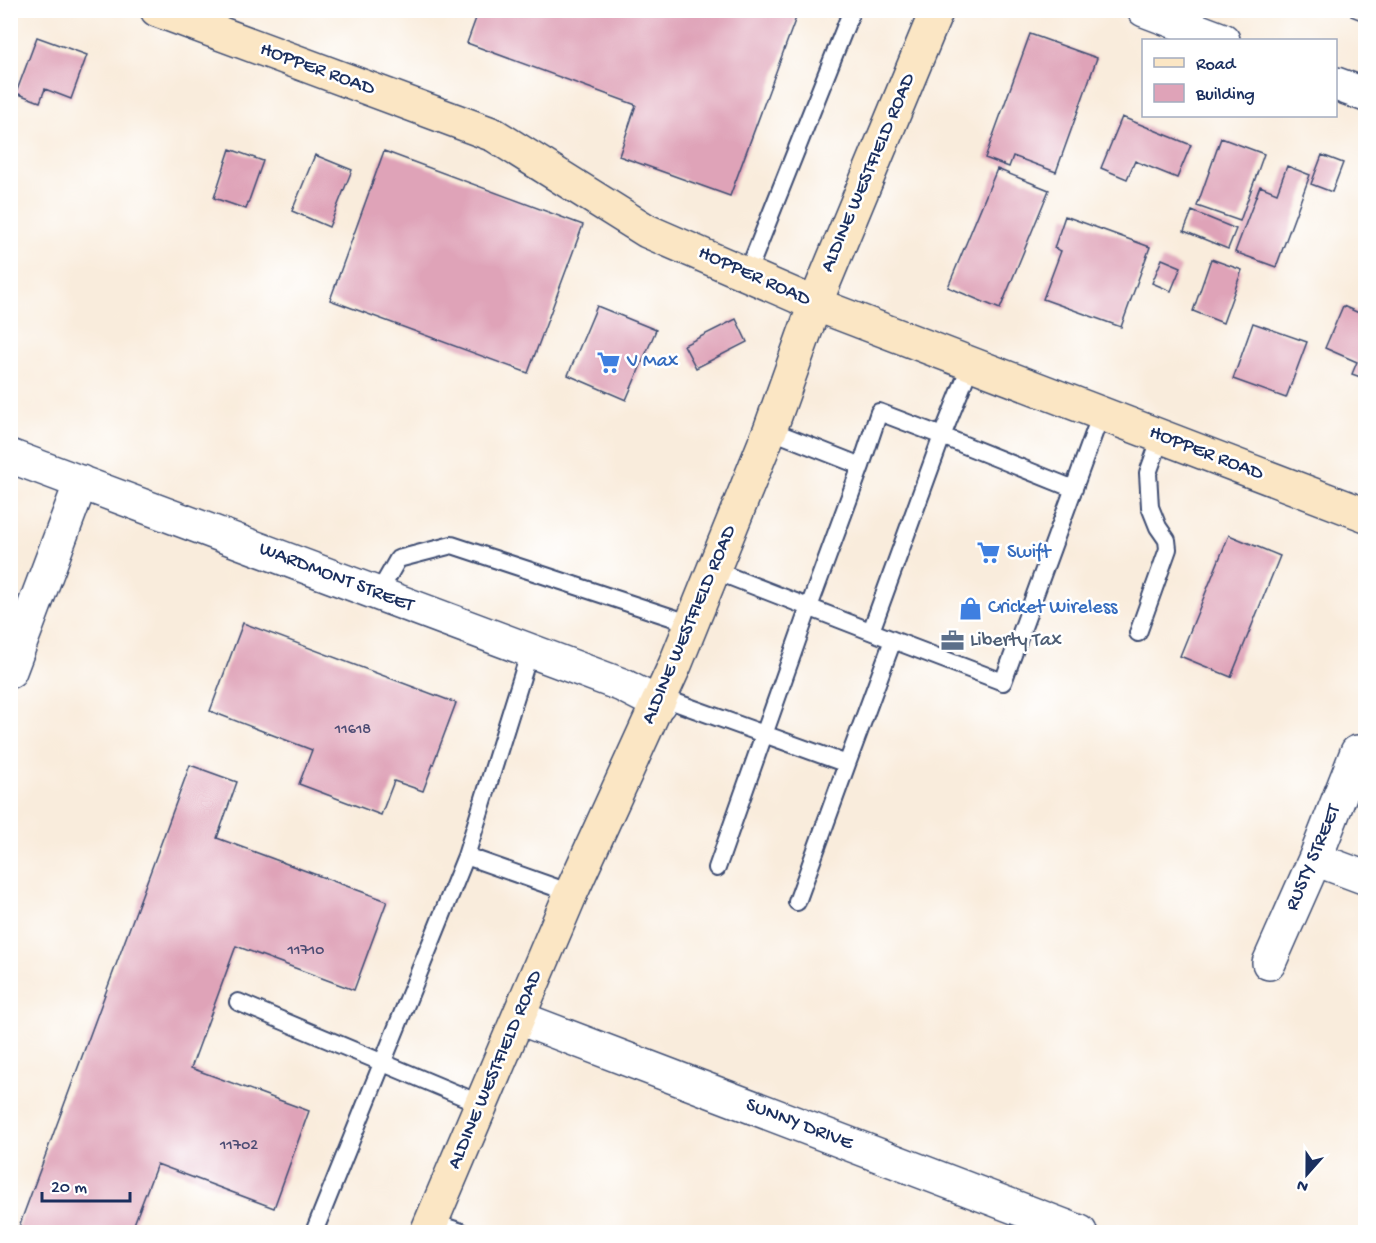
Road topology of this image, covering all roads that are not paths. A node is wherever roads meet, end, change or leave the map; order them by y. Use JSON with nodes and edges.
{"nodes":[{"id":1,"x":157,"y":10,"type":"edge"},
{"id":2,"x":852,"y":10,"type":"edge"},
{"id":3,"x":937,"y":10,"type":"edge"},
{"id":4,"x":1144,"y":10,"type":"edge"},
{"id":5,"x":1220,"y":39,"type":"edge"},
{"id":6,"x":1337,"y":85,"type":"edge"},
{"id":7,"x":1365,"y":95,"type":"edge"},
{"id":8,"x":747,"y":274,"type":"junction"},
{"id":9,"x":815,"y":304,"type":"junction"},
{"id":10,"x":971,"y":364,"type":"junction"},
{"id":11,"x":1101,"y":414,"type":"junction"},
{"id":12,"x":770,"y":430,"type":"junction"},
{"id":13,"x":942,"y":436,"type":"junction"},
{"id":14,"x":1161,"y":437,"type":"junction"},
{"id":15,"x":10,"y":456,"type":"edge"},
{"id":16,"x":861,"y":466,"type":"junction"},
{"id":17,"x":81,"y":482,"type":"junction"},
{"id":18,"x":1074,"y":489,"type":"junction"},
{"id":19,"x":1365,"y":515,"type":"edge"},
{"id":20,"x":713,"y":570,"type":"junction"},
{"id":21,"x":378,"y":594,"type":"junction"},
{"id":22,"x":809,"y":607,"type":"junction"},
{"id":23,"x":692,"y":624,"type":"junction"},
{"id":24,"x":871,"y":631,"type":"junction"},
{"id":25,"x":1138,"y":633,"type":"dead end"},
{"id":26,"x":893,"y":640,"type":"junction"},
{"id":27,"x":530,"y":651,"type":"junction"},
{"id":28,"x":10,"y":670,"type":"edge"},
{"id":29,"x":660,"y":700,"type":"junction"},
{"id":30,"x":765,"y":733,"type":"junction"},
{"id":31,"x":1357,"y":752,"type":"dead end"},
{"id":32,"x":847,"y":764,"type":"junction"},
{"id":33,"x":466,"y":856,"type":"junction"},
{"id":34,"x":1315,"y":859,"type":"junction"},
{"id":35,"x":717,"y":868,"type":"dead end"},
{"id":36,"x":1365,"y":878,"type":"edge"},
{"id":37,"x":571,"y":893,"type":"junction"},
{"id":38,"x":797,"y":902,"type":"dead end"},
{"id":39,"x":1269,"y":963,"type":"dead end"},
{"id":40,"x":238,"y":1002,"type":"dead end"},
{"id":41,"x":519,"y":1018,"type":"junction"},
{"id":42,"x":383,"y":1063,"type":"junction"},
{"id":43,"x":481,"y":1104,"type":"junction"},
{"id":44,"x":429,"y":1228,"type":"edge"},
{"id":45,"x":314,"y":1233,"type":"edge"},
{"id":46,"x":462,"y":1233,"type":"edge"},
{"id":47,"x":1080,"y":1233,"type":"edge"}],
"edges":[{"from":1,"to":8,"type":"main road","name":"HOPPER ROAD"},
{"from":2,"to":8,"type":"lane"},
{"from":3,"to":9,"type":"main road","name":"ALDINE WESTFIELD ROAD"},
{"from":4,"to":5,"type":"street"},
{"from":6,"to":7,"type":"street"},
{"from":8,"to":9,"type":"main road","name":"HOPPER ROAD"},
{"from":9,"to":10,"type":"main road","name":"HOPPER ROAD"},
{"from":9,"to":12,"type":"main road","name":"ALDINE WESTFIELD ROAD"},
{"from":10,"to":11,"type":"main road","name":"HOPPER ROAD"},
{"from":10,"to":13,"type":"lane"},
{"from":11,"to":14,"type":"main road","name":"HOPPER ROAD"},
{"from":11,"to":18,"type":"lane"},
{"from":12,"to":16,"type":"lane"},
{"from":12,"to":20,"type":"main road","name":"ALDINE WESTFIELD ROAD"},
{"from":13,"to":16,"type":"lane"},
{"from":13,"to":18,"type":"lane"},
{"from":13,"to":24,"type":"lane"},
{"from":14,"to":19,"type":"main road","name":"HOPPER ROAD"},
{"from":14,"to":25,"type":"lane"},
{"from":15,"to":17,"type":"street","name":"WARDMONT STREET"},
{"from":16,"to":22,"type":"lane"},
{"from":17,"to":21,"type":"street","name":"WARDMONT STREET"},
{"from":17,"to":28,"type":"street"},
{"from":18,"to":26,"type":"lane"},
{"from":20,"to":22,"type":"lane"},
{"from":20,"to":23,"type":"main road","name":"ALDINE WESTFIELD ROAD"},
{"from":21,"to":23,"type":"lane"},
{"from":21,"to":27,"type":"street","name":"WARDMONT STREET"},
{"from":22,"to":24,"type":"lane"},
{"from":22,"to":30,"type":"lane"},
{"from":23,"to":29,"type":"main road","name":"ALDINE WESTFIELD ROAD"},
{"from":24,"to":26,"type":"lane"},
{"from":26,"to":32,"type":"lane"},
{"from":27,"to":29,"type":"street","name":"WARDMONT STREET"},
{"from":27,"to":33,"type":"lane"},
{"from":29,"to":30,"type":"lane"},
{"from":29,"to":37,"type":"main road","name":"ALDINE WESTFIELD ROAD"},
{"from":30,"to":32,"type":"lane"},
{"from":30,"to":35,"type":"lane"},
{"from":31,"to":34,"type":"street","name":"RUSTY STREET"},
{"from":32,"to":38,"type":"lane"},
{"from":33,"to":37,"type":"lane"},
{"from":33,"to":42,"type":"lane"},
{"from":34,"to":36,"type":"street"},
{"from":34,"to":39,"type":"street","name":"RUSTY STREET"},
{"from":37,"to":41,"type":"main road","name":"ALDINE WESTFIELD ROAD"},
{"from":40,"to":42,"type":"lane"},
{"from":41,"to":43,"type":"main road","name":"ALDINE WESTFIELD ROAD"},
{"from":41,"to":47,"type":"street","name":"SUNNY DRIVE"},
{"from":42,"to":43,"type":"lane"},
{"from":42,"to":45,"type":"lane"},
{"from":43,"to":44,"type":"main road","name":"ALDINE WESTFIELD ROAD"},
{"from":44,"to":46,"type":"lane"}]}
